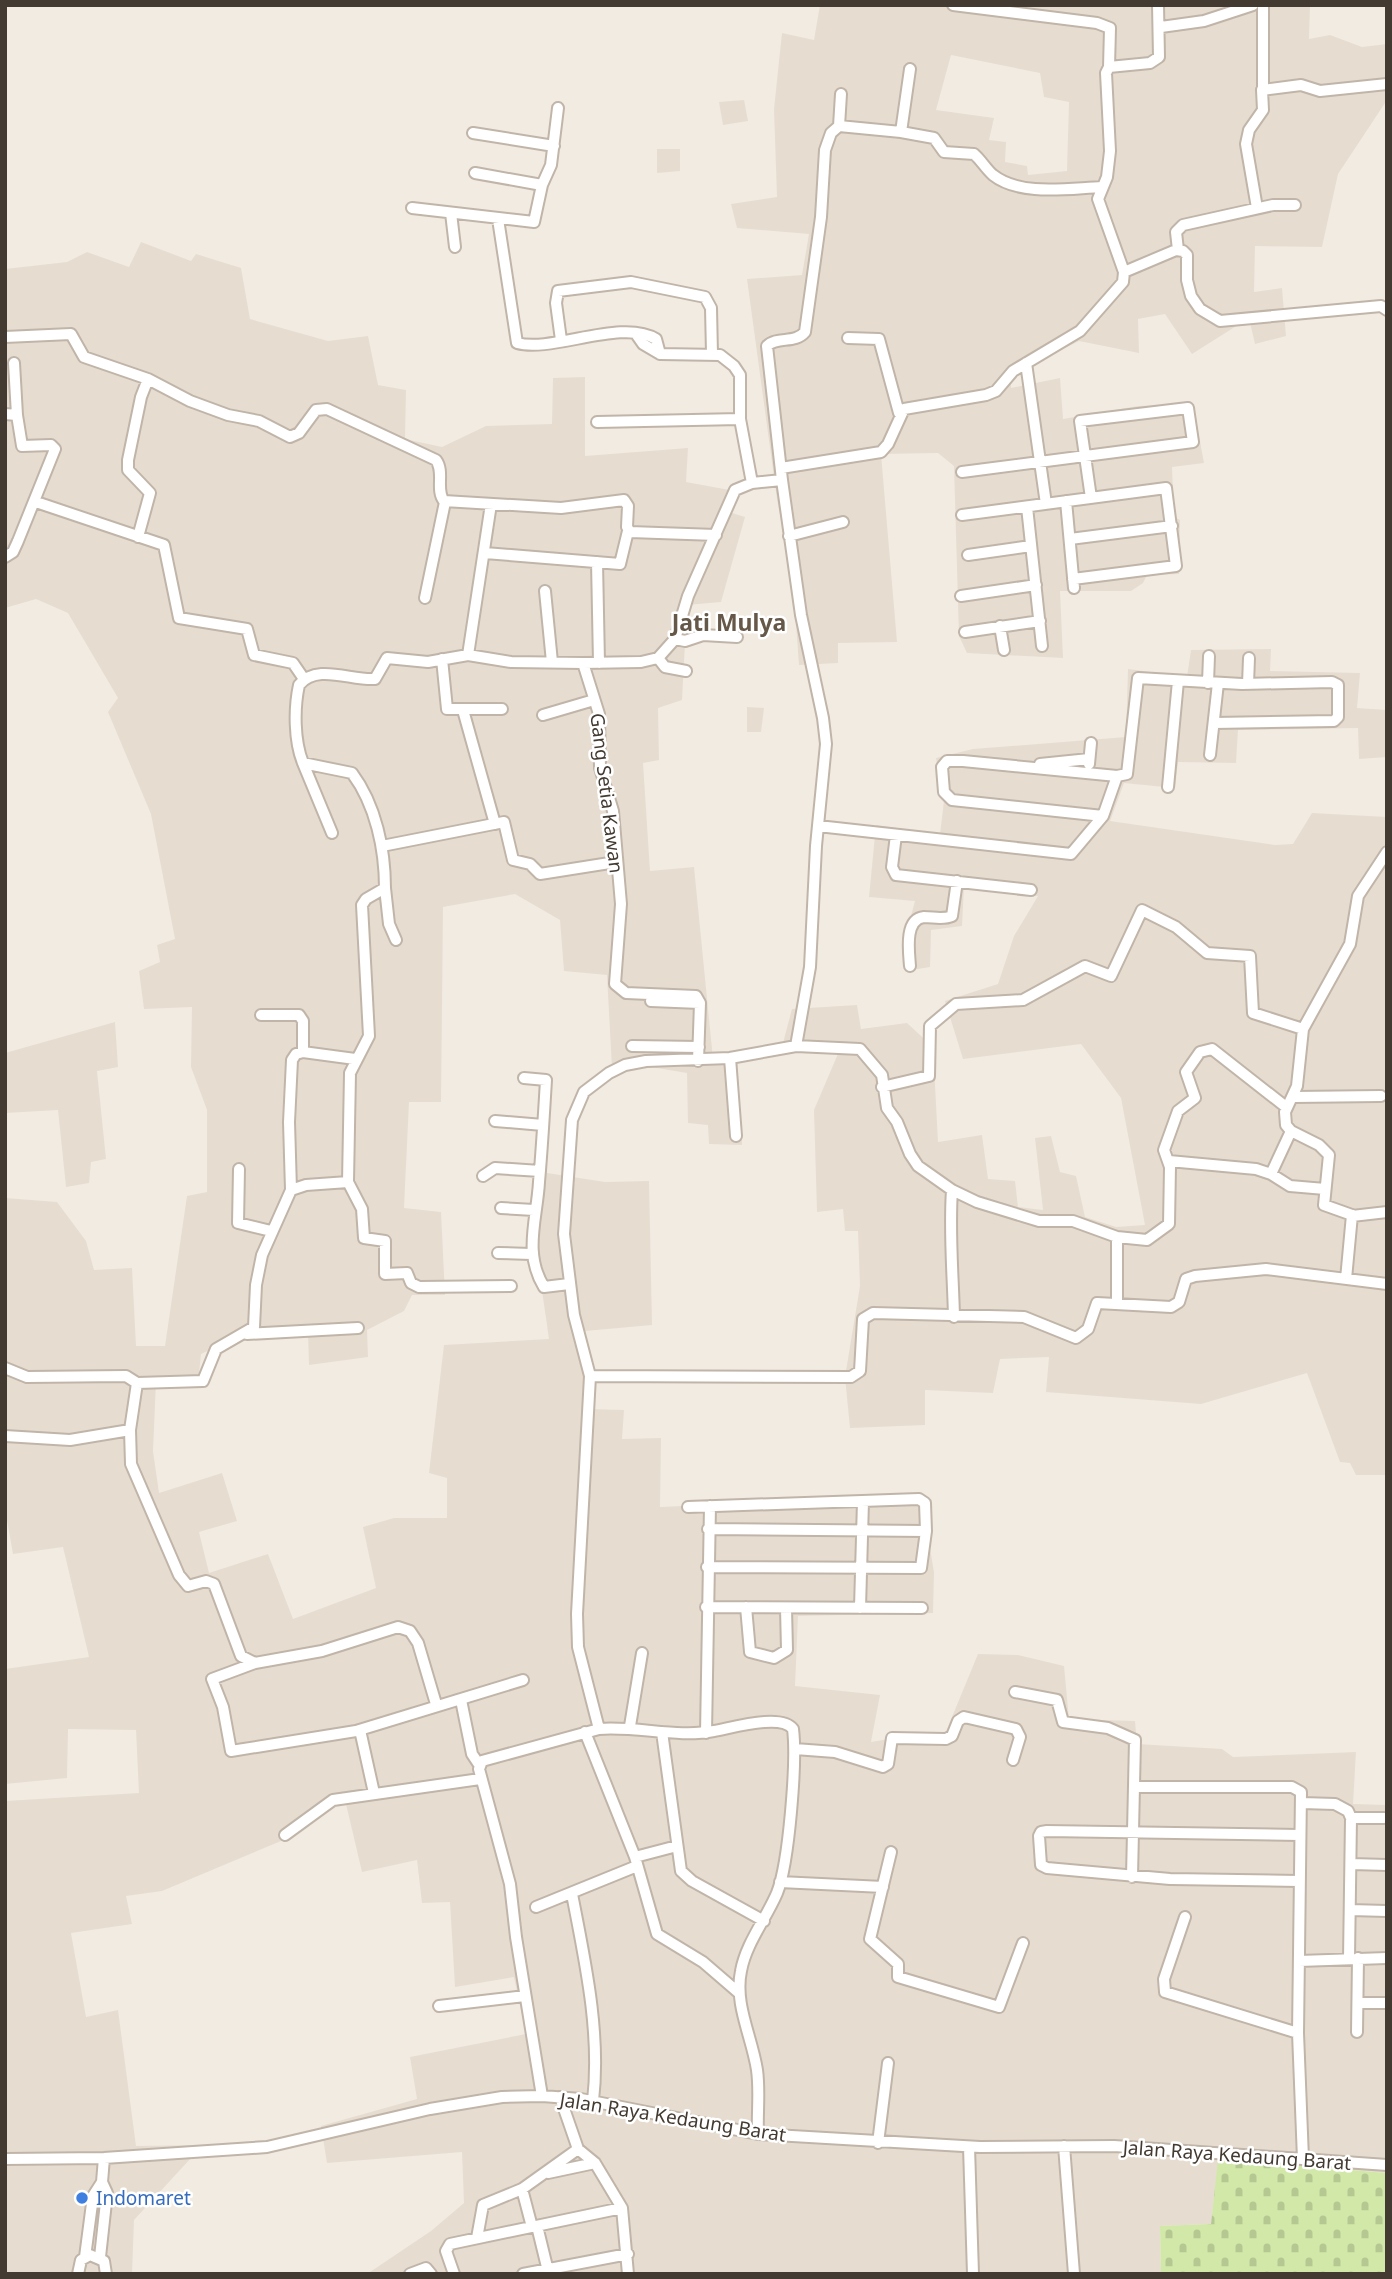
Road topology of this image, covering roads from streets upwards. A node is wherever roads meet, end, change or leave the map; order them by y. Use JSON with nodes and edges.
{"nodes":[{"id":1,"x":1158,"y":5,"type":"edge"},
{"id":2,"x":1253,"y":5,"type":"edge"},
{"id":3,"x":1264,"y":5,"type":"edge"},
{"id":4,"x":961,"y":6,"type":"edge"},
{"id":5,"x":1011,"y":10,"type":"edge"},
{"id":6,"x":1161,"y":27,"type":"junction"},
{"id":7,"x":1109,"y":66,"type":"junction"},
{"id":8,"x":910,"y":69,"type":"dead end"},
{"id":9,"x":1387,"y":83,"type":"edge"},
{"id":10,"x":1262,"y":90,"type":"junction"},
{"id":11,"x":841,"y":94,"type":"dead end"},
{"id":12,"x":558,"y":108,"type":"dead end"},
{"id":13,"x":839,"y":126,"type":"junction"},
{"id":14,"x":901,"y":132,"type":"junction"},
{"id":15,"x":473,"y":133,"type":"dead end"},
{"id":16,"x":554,"y":146,"type":"junction"},
{"id":17,"x":475,"y":173,"type":"dead end"},
{"id":18,"x":542,"y":185,"type":"junction"},
{"id":19,"x":1102,"y":187,"type":"junction"},
{"id":20,"x":1295,"y":205,"type":"dead end"},
{"id":21,"x":412,"y":208,"type":"dead end"},
{"id":22,"x":1257,"y":208,"type":"junction"},
{"id":23,"x":451,"y":213,"type":"junction"},
{"id":24,"x":498,"y":219,"type":"junction"},
{"id":25,"x":455,"y":247,"type":"dead end"},
{"id":26,"x":1178,"y":250,"type":"junction"},
{"id":27,"x":1124,"y":271,"type":"junction"},
{"id":28,"x":1387,"y":310,"type":"edge"},
{"id":29,"x":5,"y":337,"type":"edge"},
{"id":30,"x":848,"y":338,"type":"dead end"},
{"id":31,"x":561,"y":340,"type":"junction"},
{"id":32,"x":712,"y":354,"type":"junction"},
{"id":33,"x":14,"y":363,"type":"dead end"},
{"id":34,"x":1026,"y":363,"type":"junction"},
{"id":35,"x":148,"y":379,"type":"junction"},
{"id":36,"x":899,"y":413,"type":"junction"},
{"id":37,"x":11,"y":414,"type":"edge"},
{"id":38,"x":740,"y":419,"type":"junction"},
{"id":39,"x":597,"y":422,"type":"dead end"},
{"id":40,"x":1086,"y":456,"type":"junction"},
{"id":41,"x":1042,"y":461,"type":"junction"},
{"id":42,"x":781,"y":467,"type":"junction"},
{"id":43,"x":962,"y":472,"type":"dead end"},
{"id":44,"x":782,"y":480,"type":"junction"},
{"id":45,"x":752,"y":483,"type":"junction"},
{"id":46,"x":1091,"y":498,"type":"junction"},
{"id":47,"x":1066,"y":501,"type":"junction"},
{"id":48,"x":36,"y":502,"type":"junction"},
{"id":49,"x":445,"y":502,"type":"junction"},
{"id":50,"x":491,"y":504,"type":"junction"},
{"id":51,"x":1046,"y":504,"type":"junction"},
{"id":52,"x":1027,"y":507,"type":"junction"},
{"id":53,"x":962,"y":516,"type":"dead end"},
{"id":54,"x":843,"y":522,"type":"dead end"},
{"id":55,"x":1172,"y":526,"type":"junction"},
{"id":56,"x":628,"y":530,"type":"junction"},
{"id":57,"x":716,"y":535,"type":"junction"},
{"id":58,"x":789,"y":536,"type":"junction"},
{"id":59,"x":138,"y":537,"type":"junction"},
{"id":60,"x":1070,"y":539,"type":"junction"},
{"id":61,"x":1031,"y":545,"type":"junction"},
{"id":62,"x":485,"y":553,"type":"junction"},
{"id":63,"x":968,"y":555,"type":"dead end"},
{"id":64,"x":5,"y":557,"type":"edge"},
{"id":65,"x":597,"y":562,"type":"junction"},
{"id":66,"x":1036,"y":584,"type":"junction"},
{"id":67,"x":545,"y":591,"type":"dead end"},
{"id":68,"x":961,"y":596,"type":"dead end"},
{"id":69,"x":425,"y":598,"type":"dead end"},
{"id":70,"x":1040,"y":621,"type":"junction"},
{"id":71,"x":1000,"y":626,"type":"junction"},
{"id":72,"x":965,"y":632,"type":"dead end"},
{"id":73,"x":737,"y":638,"type":"dead end"},
{"id":74,"x":675,"y":639,"type":"junction"},
{"id":75,"x":1042,"y":646,"type":"dead end"},
{"id":76,"x":1004,"y":650,"type":"dead end"},
{"id":77,"x":468,"y":655,"type":"junction"},
{"id":78,"x":1209,"y":656,"type":"dead end"},
{"id":79,"x":658,"y":658,"type":"junction"},
{"id":80,"x":1249,"y":658,"type":"dead end"},
{"id":81,"x":442,"y":659,"type":"junction"},
{"id":82,"x":552,"y":662,"type":"junction"},
{"id":83,"x":583,"y":663,"type":"junction"},
{"id":84,"x":599,"y":663,"type":"junction"},
{"id":85,"x":686,"y":671,"type":"dead end"},
{"id":86,"x":304,"y":679,"type":"junction"},
{"id":87,"x":1178,"y":681,"type":"junction"},
{"id":88,"x":1213,"y":683,"type":"junction"},
{"id":89,"x":1248,"y":684,"type":"junction"},
{"id":90,"x":594,"y":700,"type":"junction"},
{"id":91,"x":502,"y":709,"type":"dead end"},
{"id":92,"x":463,"y":710,"type":"junction"},
{"id":93,"x":543,"y":715,"type":"dead end"},
{"id":94,"x":1214,"y":723,"type":"junction"},
{"id":95,"x":1091,"y":743,"type":"dead end"},
{"id":96,"x":1210,"y":755,"type":"dead end"},
{"id":97,"x":1089,"y":759,"type":"junction"},
{"id":98,"x":303,"y":763,"type":"junction"},
{"id":99,"x":1013,"y":766,"type":"junction"},
{"id":100,"x":1088,"y":774,"type":"junction"},
{"id":101,"x":1117,"y":776,"type":"junction"},
{"id":102,"x":1168,"y":788,"type":"dead end"},
{"id":103,"x":1103,"y":816,"type":"junction"},
{"id":104,"x":495,"y":824,"type":"junction"},
{"id":105,"x":818,"y":826,"type":"junction"},
{"id":106,"x":332,"y":833,"type":"dead end"},
{"id":107,"x":896,"y":835,"type":"junction"},
{"id":108,"x":382,"y":846,"type":"junction"},
{"id":109,"x":1387,"y":852,"type":"edge"},
{"id":110,"x":615,"y":862,"type":"junction"},
{"id":111,"x":957,"y":881,"type":"junction"},
{"id":112,"x":385,"y":888,"type":"junction"},
{"id":113,"x":1031,"y":890,"type":"dead end"},
{"id":114,"x":396,"y":940,"type":"dead end"},
{"id":115,"x":909,"y":966,"type":"dead end"},
{"id":116,"x":634,"y":1000,"type":"dead end"},
{"id":117,"x":700,"y":1003,"type":"junction"},
{"id":118,"x":261,"y":1015,"type":"dead end"},
{"id":119,"x":1303,"y":1029,"type":"junction"},
{"id":120,"x":632,"y":1046,"type":"dead end"},
{"id":121,"x":796,"y":1046,"type":"junction"},
{"id":122,"x":699,"y":1047,"type":"junction"},
{"id":123,"x":303,"y":1052,"type":"junction"},
{"id":124,"x":730,"y":1058,"type":"junction"},
{"id":125,"x":355,"y":1059,"type":"junction"},
{"id":126,"x":698,"y":1061,"type":"junction"},
{"id":127,"x":524,"y":1078,"type":"dead end"},
{"id":128,"x":882,"y":1087,"type":"junction"},
{"id":129,"x":1381,"y":1096,"type":"dead end"},
{"id":130,"x":1294,"y":1097,"type":"junction"},
{"id":131,"x":1286,"y":1107,"type":"junction"},
{"id":132,"x":495,"y":1121,"type":"dead end"},
{"id":133,"x":543,"y":1125,"type":"junction"},
{"id":134,"x":1291,"y":1131,"type":"junction"},
{"id":135,"x":736,"y":1136,"type":"dead end"},
{"id":136,"x":1169,"y":1161,"type":"junction"},
{"id":137,"x":239,"y":1169,"type":"dead end"},
{"id":138,"x":540,"y":1171,"type":"junction"},
{"id":139,"x":1271,"y":1174,"type":"junction"},
{"id":140,"x":482,"y":1176,"type":"dead end"},
{"id":141,"x":348,"y":1182,"type":"junction"},
{"id":142,"x":1325,"y":1189,"type":"junction"},
{"id":143,"x":952,"y":1190,"type":"junction"},
{"id":144,"x":291,"y":1191,"type":"junction"},
{"id":145,"x":501,"y":1208,"type":"dead end"},
{"id":146,"x":534,"y":1210,"type":"junction"},
{"id":147,"x":1387,"y":1212,"type":"edge"},
{"id":148,"x":1352,"y":1216,"type":"junction"},
{"id":149,"x":271,"y":1231,"type":"junction"},
{"id":150,"x":1117,"y":1237,"type":"junction"},
{"id":151,"x":498,"y":1253,"type":"dead end"},
{"id":152,"x":531,"y":1254,"type":"junction"},
{"id":153,"x":1346,"y":1279,"type":"junction"},
{"id":154,"x":569,"y":1284,"type":"junction"},
{"id":155,"x":1387,"y":1284,"type":"edge"},
{"id":156,"x":511,"y":1286,"type":"dead end"},
{"id":157,"x":1116,"y":1303,"type":"junction"},
{"id":158,"x":954,"y":1317,"type":"junction"},
{"id":159,"x":358,"y":1328,"type":"dead end"},
{"id":160,"x":244,"y":1335,"type":"junction"},
{"id":161,"x":5,"y":1369,"type":"edge"},
{"id":162,"x":590,"y":1376,"type":"junction"},
{"id":163,"x":136,"y":1382,"type":"junction"},
{"id":164,"x":130,"y":1430,"type":"junction"},
{"id":165,"x":5,"y":1436,"type":"edge"},
{"id":166,"x":863,"y":1501,"type":"junction"},
{"id":167,"x":710,"y":1506,"type":"junction"},
{"id":168,"x":688,"y":1507,"type":"dead end"},
{"id":169,"x":708,"y":1529,"type":"junction"},
{"id":170,"x":861,"y":1531,"type":"junction"},
{"id":171,"x":926,"y":1531,"type":"junction"},
{"id":172,"x":707,"y":1567,"type":"junction"},
{"id":173,"x":860,"y":1570,"type":"junction"},
{"id":174,"x":706,"y":1607,"type":"junction"},
{"id":175,"x":746,"y":1607,"type":"junction"},
{"id":176,"x":786,"y":1608,"type":"junction"},
{"id":177,"x":860,"y":1608,"type":"junction"},
{"id":178,"x":922,"y":1608,"type":"dead end"},
{"id":179,"x":642,"y":1653,"type":"dead end"},
{"id":180,"x":255,"y":1663,"type":"junction"},
{"id":181,"x":523,"y":1680,"type":"dead end"},
{"id":182,"x":1015,"y":1692,"type":"dead end"},
{"id":183,"x":461,"y":1700,"type":"junction"},
{"id":184,"x":436,"y":1704,"type":"junction"},
{"id":185,"x":630,"y":1726,"type":"junction"},
{"id":186,"x":599,"y":1729,"type":"junction"},
{"id":187,"x":360,"y":1730,"type":"junction"},
{"id":188,"x":584,"y":1732,"type":"junction"},
{"id":189,"x":662,"y":1732,"type":"junction"},
{"id":190,"x":706,"y":1733,"type":"junction"},
{"id":191,"x":795,"y":1749,"type":"junction"},
{"id":192,"x":1013,"y":1760,"type":"dead end"},
{"id":193,"x":480,"y":1766,"type":"junction"},
{"id":194,"x":480,"y":1779,"type":"junction"},
{"id":195,"x":1135,"y":1787,"type":"junction"},
{"id":196,"x":374,"y":1793,"type":"junction"},
{"id":197,"x":1302,"y":1803,"type":"junction"},
{"id":198,"x":1352,"y":1818,"type":"junction"},
{"id":199,"x":1384,"y":1818,"type":"dead end"},
{"id":200,"x":1135,"y":1833,"type":"junction"},
{"id":201,"x":285,"y":1835,"type":"dead end"},
{"id":202,"x":1299,"y":1836,"type":"junction"},
{"id":203,"x":677,"y":1846,"type":"junction"},
{"id":204,"x":891,"y":1852,"type":"dead end"},
{"id":205,"x":636,"y":1861,"type":"junction"},
{"id":206,"x":1351,"y":1864,"type":"junction"},
{"id":207,"x":1387,"y":1865,"type":"edge"},
{"id":208,"x":1132,"y":1877,"type":"junction"},
{"id":209,"x":1299,"y":1881,"type":"junction"},
{"id":210,"x":780,"y":1882,"type":"junction"},
{"id":211,"x":883,"y":1887,"type":"junction"},
{"id":212,"x":572,"y":1894,"type":"junction"},
{"id":213,"x":536,"y":1907,"type":"dead end"},
{"id":214,"x":1350,"y":1910,"type":"junction"},
{"id":215,"x":1387,"y":1911,"type":"edge"},
{"id":216,"x":1185,"y":1917,"type":"dead end"},
{"id":217,"x":764,"y":1921,"type":"junction"},
{"id":218,"x":1023,"y":1943,"type":"dead end"},
{"id":219,"x":1353,"y":1958,"type":"junction"},
{"id":220,"x":1387,"y":1958,"type":"edge"},
{"id":221,"x":1299,"y":1961,"type":"junction"},
{"id":222,"x":739,"y":1993,"type":"junction"},
{"id":223,"x":525,"y":1996,"type":"junction"},
{"id":224,"x":1358,"y":2003,"type":"junction"},
{"id":225,"x":1387,"y":2003,"type":"edge"},
{"id":226,"x":439,"y":2006,"type":"dead end"},
{"id":227,"x":1357,"y":2032,"type":"dead end"},
{"id":228,"x":1298,"y":2033,"type":"junction"},
{"id":229,"x":888,"y":2063,"type":"dead end"},
{"id":230,"x":542,"y":2096,"type":"junction"},
{"id":231,"x":560,"y":2097,"type":"junction"},
{"id":232,"x":581,"y":2099,"type":"junction"},
{"id":233,"x":593,"y":2101,"type":"junction"},
{"id":234,"x":570,"y":2125,"type":"junction"},
{"id":235,"x":758,"y":2134,"type":"junction"},
{"id":236,"x":878,"y":2143,"type":"junction"},
{"id":237,"x":1064,"y":2146,"type":"junction"},
{"id":238,"x":969,"y":2147,"type":"junction"},
{"id":239,"x":578,"y":2148,"type":"junction"},
{"id":240,"x":104,"y":2158,"type":"junction"},
{"id":241,"x":5,"y":2159,"type":"edge"},
{"id":242,"x":1303,"y":2159,"type":"junction"},
{"id":243,"x":595,"y":2163,"type":"junction"},
{"id":244,"x":1387,"y":2165,"type":"edge"},
{"id":245,"x":545,"y":2174,"type":"junction"},
{"id":246,"x":102,"y":2182,"type":"junction"},
{"id":247,"x":522,"y":2189,"type":"junction"},
{"id":248,"x":622,"y":2208,"type":"junction"},
{"id":249,"x":534,"y":2226,"type":"junction"},
{"id":250,"x":477,"y":2238,"type":"junction"},
{"id":251,"x":628,"y":2254,"type":"junction"},
{"id":252,"x":85,"y":2257,"type":"junction"},
{"id":253,"x":100,"y":2258,"type":"junction"},
{"id":254,"x":548,"y":2270,"type":"edge"},
{"id":255,"x":78,"y":2274,"type":"edge"},
{"id":256,"x":106,"y":2274,"type":"edge"},
{"id":257,"x":410,"y":2274,"type":"edge"},
{"id":258,"x":431,"y":2274,"type":"edge"},
{"id":259,"x":454,"y":2274,"type":"edge"},
{"id":260,"x":523,"y":2274,"type":"edge"},
{"id":261,"x":628,"y":2274,"type":"edge"},
{"id":262,"x":973,"y":2274,"type":"edge"},
{"id":263,"x":1074,"y":2274,"type":"edge"}],
"edges":[{"from":1,"to":6,"type":"street"},
{"from":2,"to":6,"type":"street"},
{"from":3,"to":10,"type":"street"},
{"from":4,"to":5,"type":"street"},
{"from":5,"to":7,"type":"street"},
{"from":6,"to":7,"type":"street"},
{"from":7,"to":19,"type":"street"},
{"from":8,"to":14,"type":"street"},
{"from":9,"to":10,"type":"street"},
{"from":10,"to":22,"type":"street"},
{"from":11,"to":13,"type":"street"},
{"from":12,"to":16,"type":"street"},
{"from":13,"to":14,"type":"street"},
{"from":13,"to":42,"type":"street"},
{"from":14,"to":19,"type":"street"},
{"from":15,"to":16,"type":"street"},
{"from":16,"to":18,"type":"street"},
{"from":17,"to":18,"type":"street"},
{"from":18,"to":24,"type":"street"},
{"from":19,"to":27,"type":"street"},
{"from":20,"to":22,"type":"street"},
{"from":21,"to":23,"type":"street"},
{"from":22,"to":26,"type":"street"},
{"from":23,"to":24,"type":"street"},
{"from":23,"to":25,"type":"street"},
{"from":24,"to":31,"type":"street"},
{"from":26,"to":27,"type":"street"},
{"from":26,"to":28,"type":"street"},
{"from":27,"to":34,"type":"street"},
{"from":29,"to":35,"type":"street"},
{"from":30,"to":36,"type":"street"},
{"from":31,"to":32,"type":"street"},
{"from":31,"to":32,"type":"street"},
{"from":32,"to":38,"type":"street"},
{"from":33,"to":37,"type":"street"},
{"from":34,"to":36,"type":"street"},
{"from":34,"to":41,"type":"street"},
{"from":35,"to":49,"type":"street"},
{"from":35,"to":59,"type":"street"},
{"from":36,"to":42,"type":"street"},
{"from":37,"to":48,"type":"street"},
{"from":38,"to":39,"type":"street"},
{"from":38,"to":45,"type":"street"},
{"from":40,"to":40,"type":"street"},
{"from":40,"to":41,"type":"street"},
{"from":40,"to":46,"type":"street"},
{"from":41,"to":43,"type":"street"},
{"from":41,"to":51,"type":"street"},
{"from":42,"to":44,"type":"street"},
{"from":44,"to":45,"type":"street"},
{"from":44,"to":58,"type":"street"},
{"from":45,"to":57,"type":"street"},
{"from":46,"to":47,"type":"street"},
{"from":46,"to":55,"type":"street"},
{"from":47,"to":51,"type":"street"},
{"from":47,"to":60,"type":"street"},
{"from":48,"to":59,"type":"street"},
{"from":48,"to":64,"type":"street"},
{"from":49,"to":50,"type":"street"},
{"from":49,"to":69,"type":"street"},
{"from":50,"to":56,"type":"street"},
{"from":50,"to":62,"type":"street"},
{"from":51,"to":52,"type":"street"},
{"from":52,"to":53,"type":"street"},
{"from":52,"to":61,"type":"street"},
{"from":54,"to":58,"type":"street"},
{"from":55,"to":60,"type":"street"},
{"from":55,"to":60,"type":"street"},
{"from":56,"to":57,"type":"street"},
{"from":56,"to":65,"type":"street"},
{"from":57,"to":74,"type":"street"},
{"from":58,"to":105,"type":"street"},
{"from":59,"to":86,"type":"street"},
{"from":61,"to":63,"type":"street"},
{"from":61,"to":66,"type":"street"},
{"from":62,"to":65,"type":"street"},
{"from":62,"to":77,"type":"street"},
{"from":65,"to":84,"type":"street"},
{"from":66,"to":68,"type":"street"},
{"from":66,"to":70,"type":"street"},
{"from":67,"to":82,"type":"street"},
{"from":70,"to":71,"type":"street"},
{"from":70,"to":75,"type":"street"},
{"from":71,"to":72,"type":"street"},
{"from":71,"to":76,"type":"street"},
{"from":73,"to":74,"type":"street"},
{"from":74,"to":79,"type":"street"},
{"from":77,"to":81,"type":"street"},
{"from":77,"to":82,"type":"street"},
{"from":78,"to":88,"type":"street"},
{"from":79,"to":84,"type":"street"},
{"from":79,"to":85,"type":"street"},
{"from":80,"to":89,"type":"street"},
{"from":81,"to":86,"type":"street"},
{"from":81,"to":92,"type":"street"},
{"from":82,"to":83,"type":"street"},
{"from":83,"to":84,"type":"street"},
{"from":83,"to":90,"type":"street","name":"Gang Setia Kawan"},
{"from":86,"to":98,"type":"street"},
{"from":87,"to":88,"type":"street"},
{"from":87,"to":101,"type":"street"},
{"from":87,"to":102,"type":"street"},
{"from":88,"to":89,"type":"street"},
{"from":88,"to":94,"type":"street"},
{"from":89,"to":94,"type":"street"},
{"from":90,"to":93,"type":"street"},
{"from":90,"to":110,"type":"street","name":"Gang Setia Kawan"},
{"from":91,"to":92,"type":"street"},
{"from":92,"to":104,"type":"street"},
{"from":94,"to":96,"type":"street"},
{"from":95,"to":97,"type":"street"},
{"from":97,"to":99,"type":"street"},
{"from":97,"to":100,"type":"street"},
{"from":98,"to":106,"type":"street"},
{"from":98,"to":108,"type":"street"},
{"from":99,"to":100,"type":"street"},
{"from":99,"to":103,"type":"street"},
{"from":100,"to":101,"type":"street"},
{"from":101,"to":103,"type":"street"},
{"from":103,"to":107,"type":"street"},
{"from":104,"to":108,"type":"street"},
{"from":104,"to":110,"type":"street"},
{"from":105,"to":107,"type":"street"},
{"from":105,"to":121,"type":"street"},
{"from":107,"to":111,"type":"street"},
{"from":108,"to":112,"type":"street"},
{"from":109,"to":119,"type":"street"},
{"from":110,"to":117,"type":"street","name":"Gang Setia Kawan"},
{"from":111,"to":113,"type":"street"},
{"from":111,"to":115,"type":"street"},
{"from":112,"to":114,"type":"street"},
{"from":112,"to":125,"type":"street"},
{"from":116,"to":117,"type":"street"},
{"from":117,"to":122,"type":"street"},
{"from":118,"to":123,"type":"street"},
{"from":119,"to":128,"type":"street"},
{"from":119,"to":130,"type":"street"},
{"from":120,"to":122,"type":"street"},
{"from":121,"to":124,"type":"street"},
{"from":121,"to":128,"type":"street"},
{"from":122,"to":126,"type":"street"},
{"from":123,"to":125,"type":"street"},
{"from":123,"to":144,"type":"street"},
{"from":124,"to":126,"type":"street"},
{"from":124,"to":135,"type":"street"},
{"from":125,"to":141,"type":"street"},
{"from":126,"to":154,"type":"street"},
{"from":127,"to":133,"type":"street"},
{"from":128,"to":143,"type":"street"},
{"from":129,"to":130,"type":"street"},
{"from":130,"to":131,"type":"street"},
{"from":131,"to":134,"type":"street"},
{"from":131,"to":136,"type":"street"},
{"from":132,"to":133,"type":"street"},
{"from":133,"to":138,"type":"street"},
{"from":134,"to":139,"type":"street"},
{"from":134,"to":142,"type":"street"},
{"from":136,"to":139,"type":"street"},
{"from":136,"to":150,"type":"street"},
{"from":137,"to":149,"type":"street"},
{"from":138,"to":140,"type":"street"},
{"from":138,"to":146,"type":"street"},
{"from":139,"to":142,"type":"street"},
{"from":141,"to":144,"type":"street"},
{"from":141,"to":156,"type":"street"},
{"from":142,"to":148,"type":"street"},
{"from":143,"to":150,"type":"street"},
{"from":143,"to":158,"type":"street"},
{"from":144,"to":149,"type":"street"},
{"from":145,"to":146,"type":"street"},
{"from":146,"to":152,"type":"street"},
{"from":147,"to":148,"type":"street"},
{"from":148,"to":153,"type":"street"},
{"from":149,"to":160,"type":"street"},
{"from":150,"to":157,"type":"street"},
{"from":151,"to":152,"type":"street"},
{"from":152,"to":154,"type":"street"},
{"from":153,"to":155,"type":"street"},
{"from":153,"to":157,"type":"street"},
{"from":154,"to":162,"type":"street"},
{"from":157,"to":158,"type":"street"},
{"from":158,"to":162,"type":"street"},
{"from":159,"to":160,"type":"street"},
{"from":160,"to":163,"type":"street"},
{"from":161,"to":163,"type":"street"},
{"from":162,"to":186,"type":"street"},
{"from":163,"to":164,"type":"street"},
{"from":164,"to":165,"type":"street"},
{"from":164,"to":180,"type":"street"},
{"from":166,"to":167,"type":"street"},
{"from":166,"to":170,"type":"street"},
{"from":166,"to":171,"type":"street"},
{"from":167,"to":168,"type":"street"},
{"from":167,"to":169,"type":"street"},
{"from":169,"to":170,"type":"street"},
{"from":169,"to":172,"type":"street"},
{"from":170,"to":171,"type":"street"},
{"from":170,"to":173,"type":"street"},
{"from":171,"to":173,"type":"street"},
{"from":172,"to":173,"type":"street"},
{"from":172,"to":174,"type":"street"},
{"from":173,"to":177,"type":"street"},
{"from":174,"to":175,"type":"street"},
{"from":174,"to":190,"type":"street"},
{"from":175,"to":176,"type":"street"},
{"from":175,"to":176,"type":"street"},
{"from":176,"to":177,"type":"street"},
{"from":177,"to":178,"type":"street"},
{"from":179,"to":185,"type":"street"},
{"from":180,"to":184,"type":"street"},
{"from":180,"to":187,"type":"street"},
{"from":181,"to":183,"type":"street"},
{"from":182,"to":195,"type":"street"},
{"from":183,"to":184,"type":"street"},
{"from":183,"to":193,"type":"street"},
{"from":184,"to":187,"type":"street"},
{"from":185,"to":186,"type":"street"},
{"from":185,"to":189,"type":"street"},
{"from":186,"to":188,"type":"street"},
{"from":187,"to":196,"type":"street"},
{"from":188,"to":193,"type":"street"},
{"from":188,"to":205,"type":"street"},
{"from":189,"to":190,"type":"street"},
{"from":189,"to":203,"type":"street"},
{"from":190,"to":191,"type":"street"},
{"from":191,"to":192,"type":"street"},
{"from":191,"to":210,"type":"street"},
{"from":193,"to":194,"type":"street"},
{"from":194,"to":196,"type":"street"},
{"from":194,"to":223,"type":"street"},
{"from":195,"to":197,"type":"street"},
{"from":195,"to":200,"type":"street"},
{"from":196,"to":201,"type":"street"},
{"from":197,"to":198,"type":"street"},
{"from":197,"to":202,"type":"street"},
{"from":198,"to":199,"type":"street"},
{"from":198,"to":206,"type":"street"},
{"from":200,"to":202,"type":"street"},
{"from":200,"to":208,"type":"street"},
{"from":200,"to":208,"type":"street"},
{"from":202,"to":209,"type":"street"},
{"from":203,"to":205,"type":"street"},
{"from":203,"to":217,"type":"street"},
{"from":204,"to":211,"type":"street"},
{"from":205,"to":212,"type":"street"},
{"from":205,"to":222,"type":"street"},
{"from":206,"to":207,"type":"street"},
{"from":206,"to":214,"type":"street"},
{"from":208,"to":209,"type":"street"},
{"from":209,"to":221,"type":"street"},
{"from":210,"to":211,"type":"street"},
{"from":210,"to":217,"type":"street"},
{"from":211,"to":218,"type":"street"},
{"from":212,"to":213,"type":"street"},
{"from":212,"to":233,"type":"street"},
{"from":214,"to":215,"type":"street"},
{"from":214,"to":219,"type":"street"},
{"from":216,"to":228,"type":"street"},
{"from":217,"to":222,"type":"street"},
{"from":219,"to":220,"type":"street"},
{"from":219,"to":221,"type":"street"},
{"from":219,"to":224,"type":"street"},
{"from":221,"to":228,"type":"street"},
{"from":222,"to":235,"type":"street"},
{"from":223,"to":226,"type":"street"},
{"from":223,"to":230,"type":"street"},
{"from":224,"to":225,"type":"street"},
{"from":224,"to":227,"type":"street"},
{"from":228,"to":242,"type":"street"},
{"from":229,"to":236,"type":"street"},
{"from":230,"to":231,"type":"street","name":"Jalan Raya Kedaung Barat"},
{"from":230,"to":240,"type":"street","name":"Jalan Raya Kedaung Barat"},
{"from":231,"to":232,"type":"street","name":"Jalan Raya Kedaung Barat"},
{"from":231,"to":234,"type":"street"},
{"from":232,"to":233,"type":"street","name":"Jalan Raya Kedaung Barat"},
{"from":232,"to":234,"type":"street"},
{"from":233,"to":235,"type":"street","name":"Jalan Raya Kedaung Barat"},
{"from":234,"to":239,"type":"street"},
{"from":235,"to":236,"type":"street","name":"Jalan Raya Kedaung Barat"},
{"from":236,"to":238,"type":"street","name":"Jalan Raya Kedaung Barat"},
{"from":237,"to":238,"type":"street","name":"Jalan Raya Kedaung Barat"},
{"from":237,"to":242,"type":"street","name":"Jalan Raya Kedaung Barat"},
{"from":237,"to":263,"type":"street"},
{"from":238,"to":262,"type":"street"},
{"from":239,"to":243,"type":"street"},
{"from":239,"to":245,"type":"street"},
{"from":240,"to":241,"type":"street","name":"Jalan Raya Kedaung Barat"},
{"from":240,"to":246,"type":"street"},
{"from":242,"to":244,"type":"street","name":"Jalan Raya Kedaung Barat"},
{"from":243,"to":245,"type":"street"},
{"from":243,"to":248,"type":"street"},
{"from":245,"to":247,"type":"street"},
{"from":246,"to":252,"type":"street"},
{"from":246,"to":253,"type":"street"},
{"from":247,"to":249,"type":"street"},
{"from":247,"to":250,"type":"street"},
{"from":248,"to":249,"type":"street"},
{"from":248,"to":251,"type":"street"},
{"from":249,"to":250,"type":"street"},
{"from":249,"to":254,"type":"street"},
{"from":250,"to":259,"type":"street"},
{"from":251,"to":254,"type":"street"},
{"from":251,"to":261,"type":"street"},
{"from":252,"to":253,"type":"street"},
{"from":252,"to":255,"type":"street"},
{"from":253,"to":256,"type":"street"},
{"from":254,"to":260,"type":"street"},
{"from":257,"to":258,"type":"street"}]}
